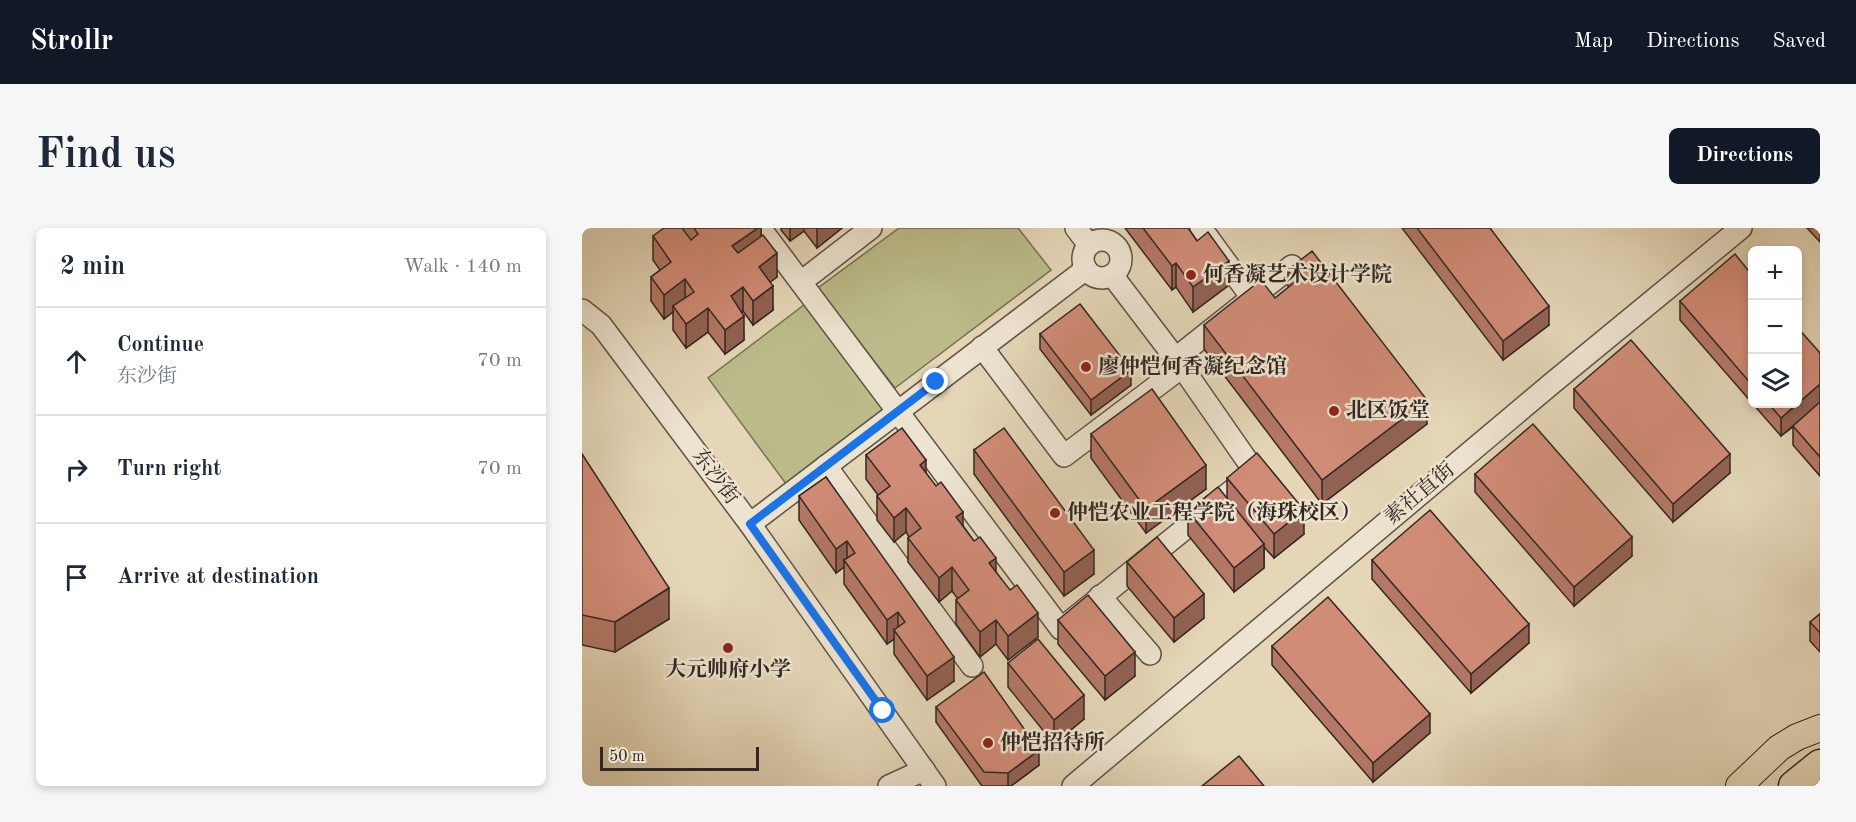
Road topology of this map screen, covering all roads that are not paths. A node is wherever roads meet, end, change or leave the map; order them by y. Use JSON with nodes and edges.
{"nodes":[{"id":1,"x":760,"y":228,"type":"edge"},
{"id":2,"x":871,"y":228,"type":"edge"},
{"id":3,"x":1076,"y":228,"type":"edge"},
{"id":4,"x":1201,"y":228,"type":"edge"},
{"id":5,"x":1741,"y":228,"type":"edge"},
{"id":6,"x":1089,"y":245,"type":"junction"},
{"id":7,"x":1292,"y":266,"type":"edge"},
{"id":8,"x":1086,"y":269,"type":"junction"},
{"id":9,"x":1112,"y":275,"type":"junction"},
{"id":10,"x":801,"y":282,"type":"junction"},
{"id":11,"x":1252,"y":298,"type":"junction"},
{"id":12,"x":582,"y":310,"type":"edge"},
{"id":13,"x":982,"y":347,"type":"junction"},
{"id":14,"x":1179,"y":363,"type":"junction"},
{"id":15,"x":897,"y":411,"type":"junction"},
{"id":16,"x":826,"y":466,"type":"junction"},
{"id":17,"x":750,"y":524,"type":"junction"},
{"id":18,"x":1100,"y":596,"type":"junction"},
{"id":19,"x":1150,"y":654,"type":"dead end"},
{"id":20,"x":972,"y":666,"type":"dead end"},
{"id":21,"x":1820,"y":728,"type":"edge"},
{"id":22,"x":1820,"y":765,"type":"edge"},
{"id":23,"x":929,"y":778,"type":"edge"},
{"id":24,"x":889,"y":786,"type":"edge"},
{"id":25,"x":906,"y":786,"type":"edge"},
{"id":26,"x":1073,"y":786,"type":"edge"},
{"id":27,"x":1739,"y":786,"type":"edge"},
{"id":28,"x":1794,"y":786,"type":"edge"}],
"edges":[{"from":1,"to":10,"type":"street"},
{"from":2,"to":10,"type":"street"},
{"from":3,"to":6,"type":"street"},
{"from":4,"to":11,"type":"street"},
{"from":5,"to":26,"type":"street","name":"素社直街"},
{"from":6,"to":8,"type":"street"},
{"from":6,"to":9,"type":"street"},
{"from":7,"to":11,"type":"street"},
{"from":8,"to":9,"type":"street"},
{"from":8,"to":13,"type":"street"},
{"from":9,"to":14,"type":"street"},
{"from":10,"to":15,"type":"street"},
{"from":11,"to":14,"type":"street"},
{"from":12,"to":17,"type":"street","name":"东沙街"},
{"from":13,"to":14,"type":"street"},
{"from":13,"to":15,"type":"street"},
{"from":14,"to":18,"type":"street"},
{"from":15,"to":16,"type":"street"},
{"from":15,"to":18,"type":"street"},
{"from":16,"to":17,"type":"street"},
{"from":16,"to":20,"type":"street"},
{"from":17,"to":23,"type":"street","name":"东沙街"},
{"from":18,"to":19,"type":"street"},
{"from":21,"to":27,"type":"main road"},
{"from":22,"to":28,"type":"highway"},
{"from":23,"to":24,"type":"street"},
{"from":23,"to":25,"type":"street"}]}
